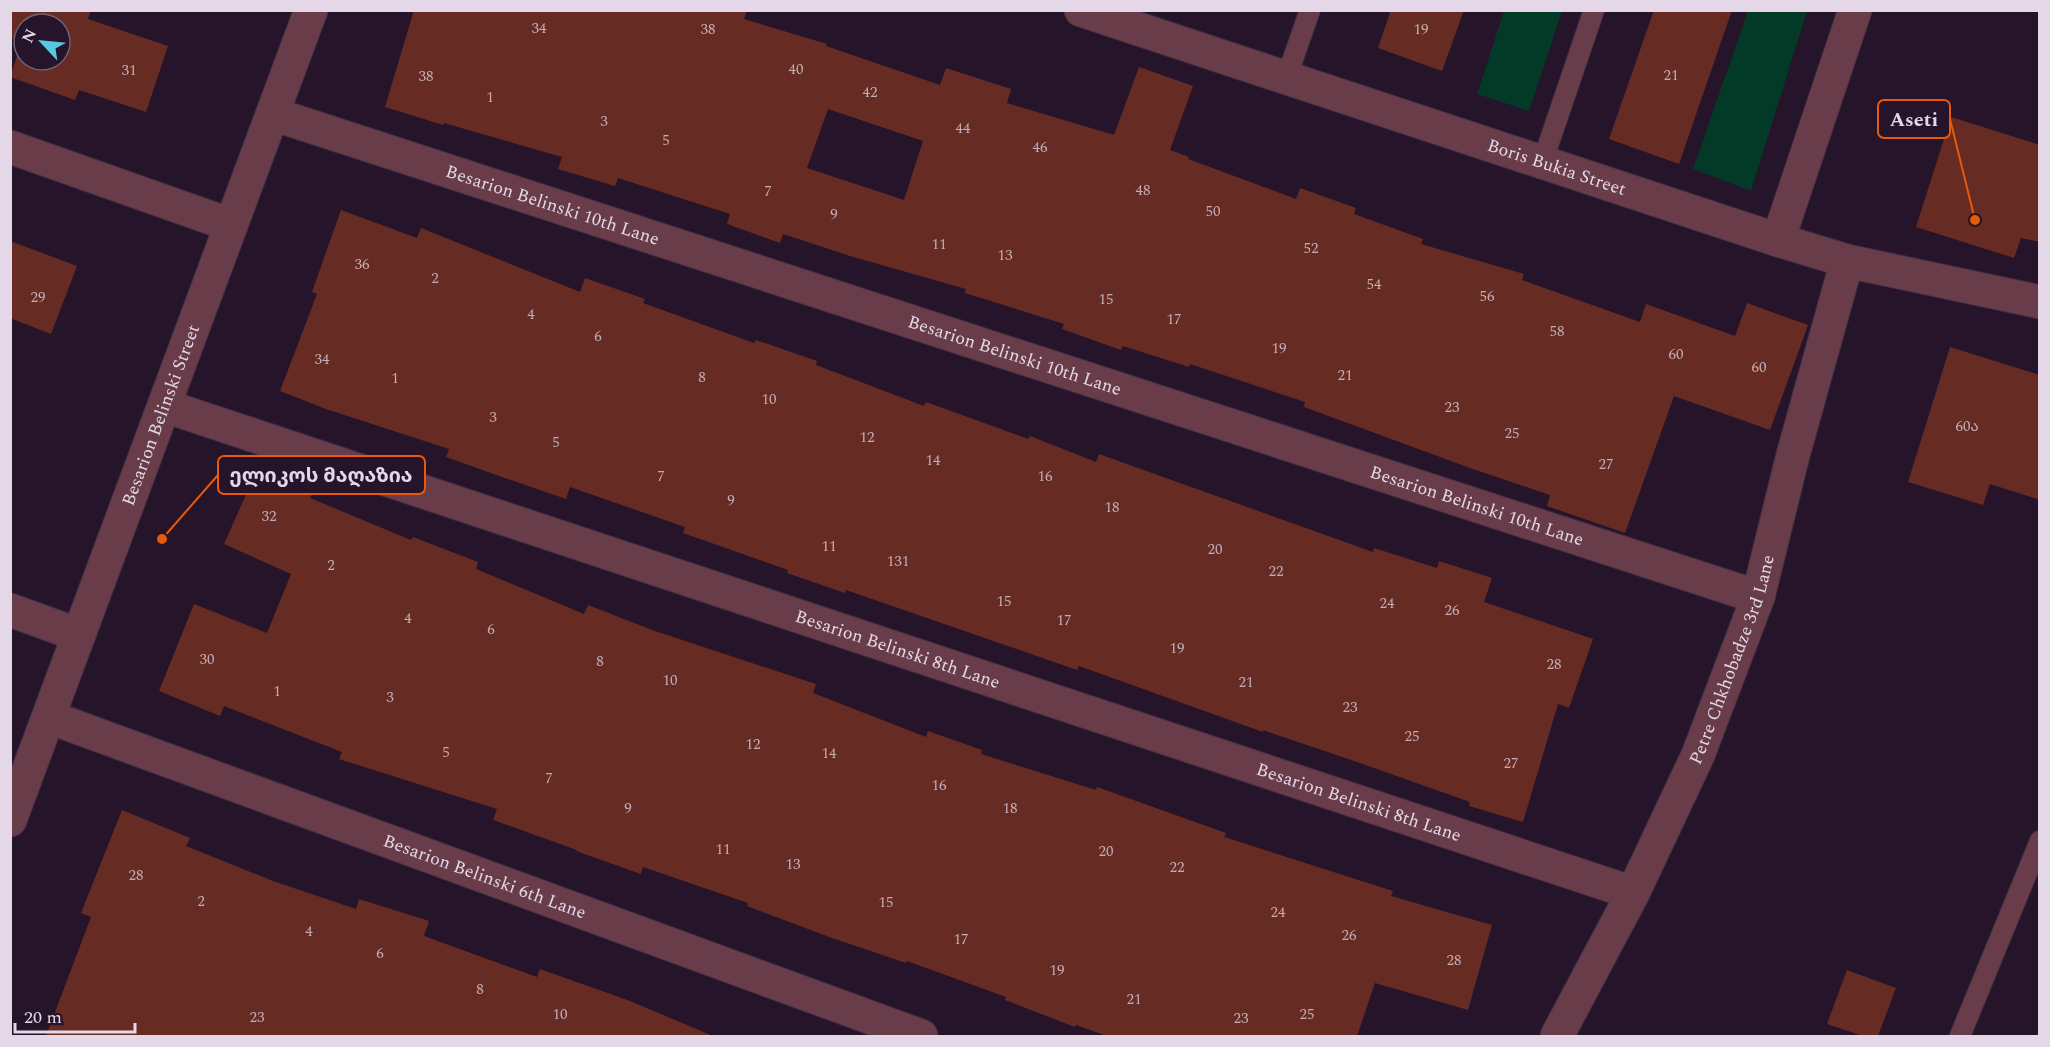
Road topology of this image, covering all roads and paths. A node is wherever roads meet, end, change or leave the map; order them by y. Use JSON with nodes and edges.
{"nodes":[{"id":1,"x":311,"y":10,"type":"edge"},
{"id":2,"x":1081,"y":10,"type":"edge"},
{"id":3,"x":1310,"y":10,"type":"edge"},
{"id":4,"x":1594,"y":10,"type":"edge"},
{"id":5,"x":1855,"y":10,"type":"edge"},
{"id":6,"x":1287,"y":79,"type":"junction"},
{"id":7,"x":273,"y":114,"type":"junction"},
{"id":8,"x":10,"y":147,"type":"edge"},
{"id":9,"x":1542,"y":163,"type":"junction"},
{"id":10,"x":231,"y":225,"type":"junction"},
{"id":11,"x":1778,"y":240,"type":"junction"},
{"id":12,"x":1846,"y":261,"type":"junction"},
{"id":13,"x":2040,"y":302,"type":"edge"},
{"id":14,"x":165,"y":405,"type":"junction"},
{"id":15,"x":1758,"y":597,"type":"junction"},
{"id":16,"x":10,"y":610,"type":"edge"},
{"id":17,"x":79,"y":635,"type":"junction"},
{"id":18,"x":49,"y":717,"type":"junction"},
{"id":19,"x":10,"y":820,"type":"edge"},
{"id":20,"x":2040,"y":841,"type":"edge"},
{"id":21,"x":1633,"y":893,"type":"junction"},
{"id":22,"x":921,"y":1036,"type":"edge"},
{"id":23,"x":1557,"y":1036,"type":"edge"},
{"id":24,"x":1960,"y":1036,"type":"edge"}],
"edges":[{"from":1,"to":7,"type":"street","name":"Besarion Belinski Street"},
{"from":2,"to":6,"type":"street","name":"Boris Bukia Street"},
{"from":3,"to":6,"type":"lane"},
{"from":4,"to":9,"type":"lane"},
{"from":5,"to":11,"type":"street"},
{"from":6,"to":9,"type":"street","name":"Boris Bukia Street"},
{"from":7,"to":10,"type":"street","name":"Besarion Belinski Street"},
{"from":7,"to":15,"type":"street","name":"Besarion Belinski 10th Lane"},
{"from":8,"to":10,"type":"street"},
{"from":9,"to":11,"type":"street","name":"Boris Bukia Street"},
{"from":10,"to":14,"type":"street","name":"Besarion Belinski Street"},
{"from":11,"to":12,"type":"street","name":"Boris Bukia Street"},
{"from":12,"to":13,"type":"street","name":"Boris Bukia Street"},
{"from":12,"to":15,"type":"street","name":"Petre Chkhobadze 3rd Lane"},
{"from":14,"to":17,"type":"street","name":"Besarion Belinski Street"},
{"from":14,"to":21,"type":"street","name":"Besarion Belinski 8th Lane"},
{"from":15,"to":21,"type":"street","name":"Petre Chkhobadze 3rd Lane"},
{"from":16,"to":17,"type":"street"},
{"from":17,"to":18,"type":"street","name":"Besarion Belinski Street"},
{"from":18,"to":19,"type":"street","name":"Besarion Belinski Street"},
{"from":18,"to":22,"type":"street","name":"Besarion Belinski 6th Lane"},
{"from":20,"to":24,"type":"lane"},
{"from":21,"to":23,"type":"street","name":"Petre Chkhobadze 3rd Lane"}]}
